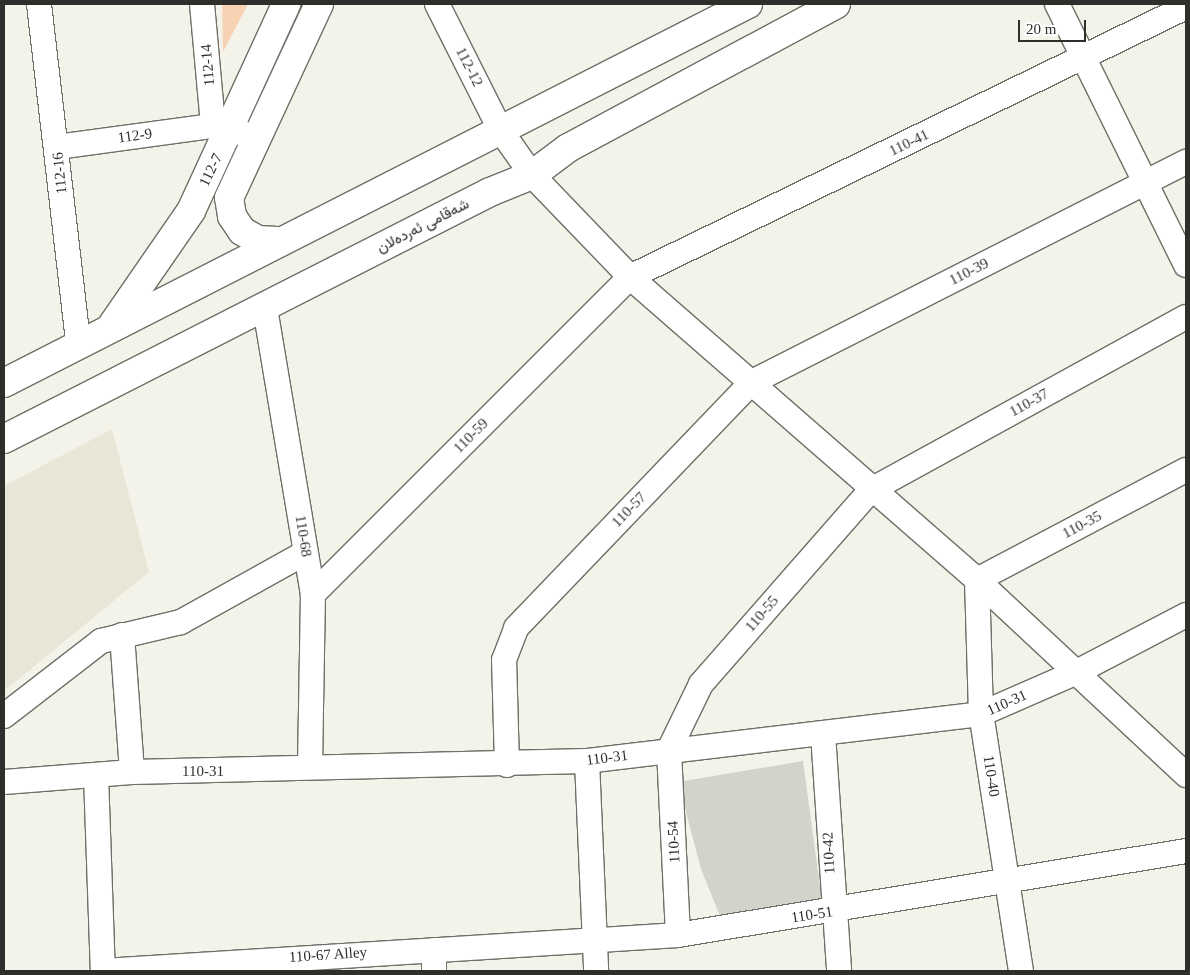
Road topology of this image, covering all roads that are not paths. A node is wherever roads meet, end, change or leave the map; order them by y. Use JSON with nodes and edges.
{"nodes":[{"id":1,"x":39,"y":4,"type":"edge"},
{"id":2,"x":202,"y":4,"type":"edge"},
{"id":3,"x":286,"y":4,"type":"edge"},
{"id":4,"x":319,"y":4,"type":"edge"},
{"id":5,"x":437,"y":4,"type":"edge"},
{"id":6,"x":748,"y":4,"type":"edge"},
{"id":7,"x":836,"y":4,"type":"edge"},
{"id":8,"x":1058,"y":4,"type":"edge"},
{"id":9,"x":1186,"y":7,"type":"edge"},
{"id":10,"x":1084,"y":58,"type":"junction"},
{"id":11,"x":222,"y":127,"type":"junction"},
{"id":12,"x":501,"y":130,"type":"junction"},
{"id":13,"x":256,"y":138,"type":"junction"},
{"id":14,"x":57,"y":147,"type":"junction"},
{"id":15,"x":1186,"y":162,"type":"edge"},
{"id":16,"x":532,"y":175,"type":"junction"},
{"id":17,"x":1148,"y":181,"type":"junction"},
{"id":18,"x":277,"y":241,"type":"junction"},
{"id":19,"x":1186,"y":265,"type":"edge"},
{"id":20,"x":630,"y":277,"type":"junction"},
{"id":21,"x":265,"y":308,"type":"junction"},
{"id":22,"x":1186,"y":317,"type":"edge"},
{"id":23,"x":114,"y":324,"type":"junction"},
{"id":24,"x":78,"y":342,"type":"junction"},
{"id":25,"x":752,"y":382,"type":"junction"},
{"id":26,"x":4,"y":383,"type":"edge"},
{"id":27,"x":4,"y":439,"type":"edge"},
{"id":28,"x":1186,"y":470,"type":"edge"},
{"id":29,"x":871,"y":490,"type":"junction"},
{"id":30,"x":306,"y":552,"type":"junction"},
{"id":31,"x":977,"y":580,"type":"junction"},
{"id":32,"x":313,"y":594,"type":"junction"},
{"id":33,"x":1186,"y":615,"type":"edge"},
{"id":34,"x":122,"y":635,"type":"junction"},
{"id":35,"x":1075,"y":673,"type":"junction"},
{"id":36,"x":981,"y":714,"type":"junction"},
{"id":37,"x":4,"y":716,"type":"edge"},
{"id":38,"x":823,"y":734,"type":"junction"},
{"id":39,"x":669,"y":750,"type":"junction"},
{"id":40,"x":587,"y":761,"type":"junction"},
{"id":41,"x":507,"y":765,"type":"junction"},
{"id":42,"x":310,"y":766,"type":"junction"},
{"id":43,"x":132,"y":772,"type":"junction"},
{"id":44,"x":1186,"y":773,"type":"edge"},
{"id":45,"x":96,"y":774,"type":"junction"},
{"id":46,"x":4,"y":782,"type":"edge"},
{"id":47,"x":1186,"y":851,"type":"edge"},
{"id":48,"x":1008,"y":884,"type":"junction"},
{"id":49,"x":832,"y":912,"type":"junction"},
{"id":50,"x":678,"y":934,"type":"junction"},
{"id":51,"x":595,"y":941,"type":"junction"},
{"id":52,"x":434,"y":960,"type":"edge"},
{"id":53,"x":347,"y":962,"type":"edge"},
{"id":54,"x":102,"y":971,"type":"edge"},
{"id":55,"x":596,"y":971,"type":"edge"},
{"id":56,"x":839,"y":971,"type":"edge"},
{"id":57,"x":1021,"y":971,"type":"edge"}],
"edges":[{"from":1,"to":14,"type":"street","name":"112-16"},
{"from":2,"to":11,"type":"street","name":"112-14"},
{"from":3,"to":11,"type":"main road","name":"112-7"},
{"from":4,"to":13,"type":"main road","name":"112-7"},
{"from":5,"to":12,"type":"street","name":"112-12"},
{"from":6,"to":12,"type":"main road"},
{"from":7,"to":16,"type":"main road","name":"شەقامی ئەردەلان"},
{"from":8,"to":10,"type":"street"},
{"from":9,"to":10,"type":"street","name":"110-41"},
{"from":10,"to":17,"type":"street"},
{"from":10,"to":20,"type":"street","name":"110-41"},
{"from":11,"to":13,"type":"street"},
{"from":11,"to":14,"type":"street","name":"112-9"},
{"from":11,"to":23,"type":"main road","name":"112-7"},
{"from":12,"to":16,"type":"street","name":"112-12"},
{"from":12,"to":18,"type":"main road"},
{"from":13,"to":18,"type":"main road","name":"112-7"},
{"from":14,"to":24,"type":"street","name":"112-16"},
{"from":15,"to":17,"type":"street","name":"110-39"},
{"from":16,"to":20,"type":"street","name":"112-12"},
{"from":16,"to":21,"type":"main road","name":"شەقامی ئەردەلان"},
{"from":17,"to":19,"type":"street"},
{"from":17,"to":25,"type":"street","name":"110-39"},
{"from":18,"to":23,"type":"main road"},
{"from":20,"to":25,"type":"street","name":"112-12"},
{"from":20,"to":32,"type":"street","name":"110-59"},
{"from":21,"to":27,"type":"main road","name":"شەقامی ئەردەلان"},
{"from":21,"to":30,"type":"street","name":"110-68"},
{"from":22,"to":29,"type":"street","name":"110-37"},
{"from":23,"to":24,"type":"main road"},
{"from":24,"to":26,"type":"main road"},
{"from":25,"to":29,"type":"street","name":"112-12"},
{"from":25,"to":41,"type":"street","name":"110-57"},
{"from":28,"to":31,"type":"street","name":"110-35"},
{"from":29,"to":31,"type":"street","name":"112-12"},
{"from":29,"to":39,"type":"street","name":"110-55"},
{"from":30,"to":32,"type":"street","name":"110-68"},
{"from":30,"to":34,"type":"street"},
{"from":31,"to":35,"type":"street","name":"112-12"},
{"from":31,"to":36,"type":"street","name":"110-40"},
{"from":32,"to":42,"type":"street","name":"110-68"},
{"from":33,"to":35,"type":"street","name":"110-31"},
{"from":34,"to":37,"type":"street"},
{"from":34,"to":43,"type":"street"},
{"from":35,"to":36,"type":"street","name":"110-31"},
{"from":35,"to":44,"type":"street","name":"112-12"},
{"from":36,"to":38,"type":"street","name":"110-31"},
{"from":36,"to":48,"type":"street","name":"110-40"},
{"from":38,"to":39,"type":"street","name":"110-31"},
{"from":38,"to":49,"type":"street","name":"110-42"},
{"from":39,"to":40,"type":"street","name":"110-31"},
{"from":39,"to":50,"type":"street","name":"110-54"},
{"from":40,"to":41,"type":"street","name":"110-31"},
{"from":40,"to":51,"type":"street"},
{"from":41,"to":42,"type":"street","name":"110-31"},
{"from":42,"to":43,"type":"street","name":"110-31"},
{"from":43,"to":45,"type":"street","name":"110-31"},
{"from":45,"to":46,"type":"street","name":"110-31"},
{"from":45,"to":54,"type":"street"},
{"from":47,"to":48,"type":"street","name":"110-51"},
{"from":48,"to":49,"type":"street","name":"110-51"},
{"from":48,"to":57,"type":"street","name":"110-40"},
{"from":49,"to":50,"type":"street","name":"110-51"},
{"from":49,"to":56,"type":"street","name":"110-42"},
{"from":50,"to":51,"type":"street","name":"110-51"},
{"from":51,"to":52,"type":"street","name":"110-51"},
{"from":51,"to":55,"type":"street"},
{"from":52,"to":53,"type":"street","name":"110-67 Alley"},
{"from":53,"to":54,"type":"street","name":"110-67 Alley"}]}
